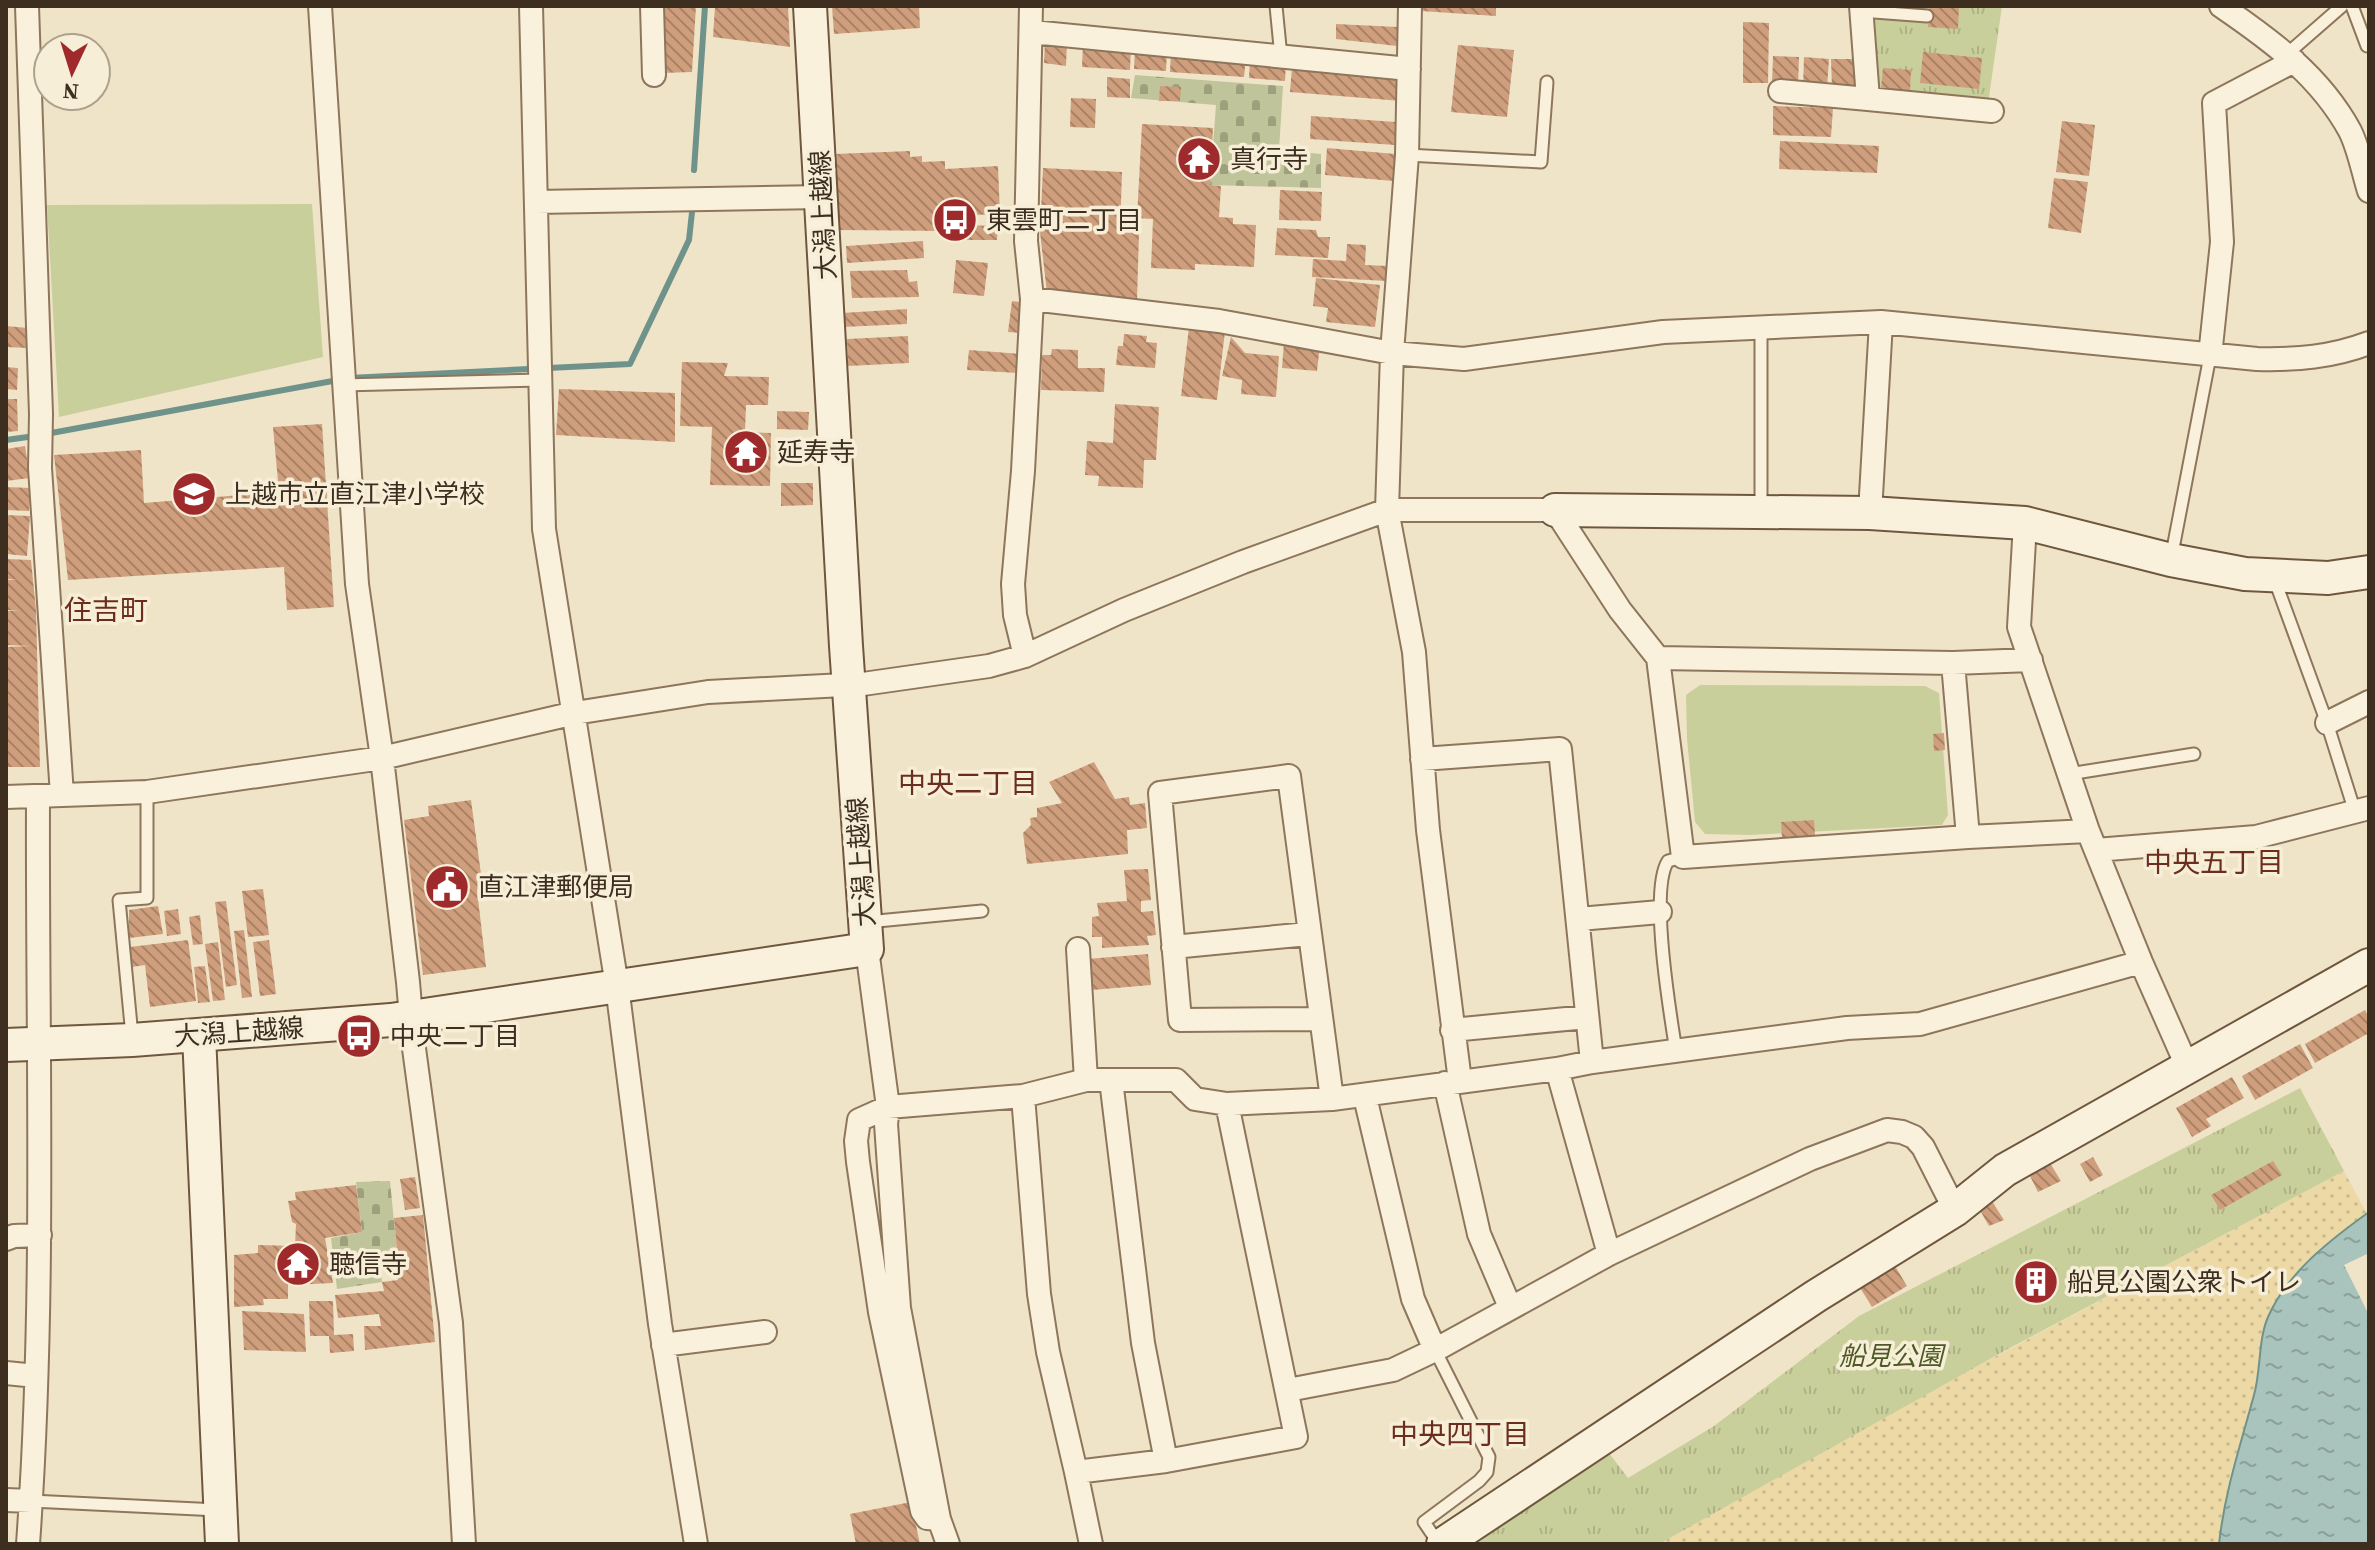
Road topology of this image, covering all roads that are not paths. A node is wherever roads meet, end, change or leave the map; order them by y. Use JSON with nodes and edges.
{"nodes":[{"id":1,"x":27,"y":6,"type":"edge"},
{"id":2,"x":320,"y":6,"type":"edge"},
{"id":3,"x":531,"y":6,"type":"edge"},
{"id":4,"x":652,"y":6,"type":"edge"},
{"id":5,"x":810,"y":6,"type":"edge"},
{"id":6,"x":1031,"y":6,"type":"edge"},
{"id":7,"x":1276,"y":6,"type":"edge"},
{"id":8,"x":1410,"y":6,"type":"edge"},
{"id":9,"x":2221,"y":6,"type":"edge"},
{"id":10,"x":2342,"y":6,"type":"edge"},
{"id":11,"x":2352,"y":6,"type":"edge"},
{"id":12,"x":1861,"y":9,"type":"edge"},
{"id":13,"x":1927,"y":16,"type":"dead end"},
{"id":14,"x":1032,"y":32,"type":"junction"},
{"id":15,"x":2367,"y":46,"type":"dead end"},
{"id":16,"x":1281,"y":57,"type":"junction"},
{"id":17,"x":2291,"y":58,"type":"junction"},
{"id":18,"x":1409,"y":69,"type":"junction"},
{"id":19,"x":654,"y":75,"type":"dead end"},
{"id":20,"x":1547,"y":82,"type":"dead end"},
{"id":21,"x":1780,"y":91,"type":"dead end"},
{"id":22,"x":1868,"y":99,"type":"junction"},
{"id":23,"x":1992,"y":111,"type":"dead end"},
{"id":24,"x":1407,"y":155,"type":"junction"},
{"id":25,"x":2369,"y":191,"type":"edge"},
{"id":26,"x":822,"y":197,"type":"junction"},
{"id":27,"x":536,"y":202,"type":"junction"},
{"id":28,"x":1032,"y":299,"type":"junction"},
{"id":29,"x":1881,"y":322,"type":"junction"},
{"id":30,"x":1761,"y":328,"type":"junction"},
{"id":31,"x":2369,"y":343,"type":"edge"},
{"id":32,"x":1392,"y":353,"type":"junction"},
{"id":33,"x":2210,"y":356,"type":"junction"},
{"id":34,"x":541,"y":380,"type":"junction"},
{"id":35,"x":343,"y":385,"type":"junction"},
{"id":36,"x":1387,"y":510,"type":"junction"},
{"id":37,"x":1555,"y":510,"type":"junction"},
{"id":38,"x":1761,"y":512,"type":"junction"},
{"id":39,"x":1870,"y":513,"type":"junction"},
{"id":40,"x":2025,"y":523,"type":"junction"},
{"id":41,"x":2171,"y":560,"type":"junction"},
{"id":42,"x":2369,"y":572,"type":"edge"},
{"id":43,"x":2274,"y":576,"type":"junction"},
{"id":44,"x":1025,"y":656,"type":"junction"},
{"id":45,"x":1658,"y":658,"type":"junction"},
{"id":46,"x":2031,"y":660,"type":"junction"},
{"id":47,"x":1953,"y":663,"type":"junction"},
{"id":48,"x":849,"y":685,"type":"junction"},
{"id":49,"x":2369,"y":702,"type":"edge"},
{"id":50,"x":575,"y":713,"type":"junction"},
{"id":51,"x":2327,"y":723,"type":"junction"},
{"id":52,"x":2194,"y":754,"type":"dead end"},
{"id":53,"x":382,"y":758,"type":"junction"},
{"id":54,"x":1422,"y":759,"type":"junction"},
{"id":55,"x":2069,"y":774,"type":"junction"},
{"id":56,"x":147,"y":792,"type":"junction"},
{"id":57,"x":62,"y":795,"type":"junction"},
{"id":58,"x":38,"y":796,"type":"junction"},
{"id":59,"x":6,"y":797,"type":"edge"},
{"id":60,"x":2362,"y":810,"type":"edge"},
{"id":61,"x":1968,"y":837,"type":"junction"},
{"id":62,"x":2092,"y":840,"type":"junction"},
{"id":63,"x":1683,"y":857,"type":"junction"},
{"id":64,"x":982,"y":911,"type":"dead end"},
{"id":65,"x":1660,"y":912,"type":"junction"},
{"id":66,"x":1579,"y":919,"type":"junction"},
{"id":67,"x":1308,"y":934,"type":"junction"},
{"id":68,"x":866,"y":936,"type":"junction"},
{"id":69,"x":1173,"y":947,"type":"junction"},
{"id":70,"x":1078,"y":949,"type":"dead end"},
{"id":71,"x":2141,"y":962,"type":"junction"},
{"id":72,"x":2369,"y":965,"type":"edge"},
{"id":73,"x":617,"y":986,"type":"junction"},
{"id":74,"x":1587,"y":1017,"type":"junction"},
{"id":75,"x":411,"y":1018,"type":"junction"},
{"id":76,"x":1320,"y":1019,"type":"junction"},
{"id":77,"x":1452,"y":1030,"type":"junction"},
{"id":78,"x":199,"y":1035,"type":"junction"},
{"id":79,"x":132,"y":1040,"type":"junction"},
{"id":80,"x":6,"y":1045,"type":"edge"},
{"id":81,"x":38,"y":1045,"type":"junction"},
{"id":82,"x":1676,"y":1051,"type":"junction"},
{"id":83,"x":1592,"y":1062,"type":"junction"},
{"id":84,"x":2187,"y":1066,"type":"junction"},
{"id":85,"x":1557,"y":1069,"type":"junction"},
{"id":86,"x":1086,"y":1080,"type":"junction"},
{"id":87,"x":1111,"y":1080,"type":"junction"},
{"id":88,"x":1452,"y":1082,"type":"junction"},
{"id":89,"x":1023,"y":1096,"type":"junction"},
{"id":90,"x":1365,"y":1097,"type":"junction"},
{"id":91,"x":1332,"y":1099,"type":"junction"},
{"id":92,"x":1227,"y":1104,"type":"junction"},
{"id":93,"x":888,"y":1107,"type":"junction"},
{"id":94,"x":1955,"y":1210,"type":"junction"},
{"id":95,"x":40,"y":1235,"type":"junction"},
{"id":96,"x":6,"y":1239,"type":"edge"},
{"id":97,"x":1609,"y":1254,"type":"junction"},
{"id":98,"x":1510,"y":1307,"type":"junction"},
{"id":99,"x":765,"y":1332,"type":"dead end"},
{"id":100,"x":663,"y":1345,"type":"junction"},
{"id":101,"x":1435,"y":1350,"type":"junction"},
{"id":102,"x":6,"y":1373,"type":"edge"},
{"id":103,"x":36,"y":1376,"type":"junction"},
{"id":104,"x":1288,"y":1390,"type":"junction"},
{"id":105,"x":1166,"y":1461,"type":"junction"},
{"id":106,"x":1076,"y":1472,"type":"junction"},
{"id":107,"x":6,"y":1500,"type":"edge"},
{"id":108,"x":31,"y":1501,"type":"junction"},
{"id":109,"x":221,"y":1510,"type":"junction"},
{"id":110,"x":939,"y":1519,"type":"junction"},
{"id":111,"x":28,"y":1544,"type":"edge"},
{"id":112,"x":222,"y":1544,"type":"edge"},
{"id":113,"x":464,"y":1544,"type":"edge"},
{"id":114,"x":696,"y":1544,"type":"edge"},
{"id":115,"x":948,"y":1544,"type":"edge"},
{"id":116,"x":1091,"y":1544,"type":"edge"},
{"id":117,"x":1441,"y":1544,"type":"edge"}],
"edges":[{"from":1,"to":57,"type":"street"},
{"from":2,"to":35,"type":"street"},
{"from":3,"to":27,"type":"street"},
{"from":4,"to":19,"type":"street"},
{"from":5,"to":26,"type":"street","name":"大潟上越線"},
{"from":6,"to":14,"type":"street"},
{"from":7,"to":16,"type":"lane"},
{"from":8,"to":18,"type":"street"},
{"from":9,"to":17,"type":"street"},
{"from":10,"to":17,"type":"lane"},
{"from":11,"to":15,"type":"lane"},
{"from":12,"to":13,"type":"lane"},
{"from":12,"to":22,"type":"street"},
{"from":14,"to":16,"type":"street"},
{"from":14,"to":28,"type":"street"},
{"from":16,"to":18,"type":"street"},
{"from":17,"to":25,"type":"street"},
{"from":17,"to":33,"type":"street"},
{"from":18,"to":24,"type":"street"},
{"from":20,"to":24,"type":"lane"},
{"from":21,"to":22,"type":"street"},
{"from":22,"to":23,"type":"street"},
{"from":24,"to":32,"type":"street"},
{"from":26,"to":27,"type":"street"},
{"from":26,"to":48,"type":"street","name":"大潟上越線"},
{"from":27,"to":34,"type":"street"},
{"from":28,"to":32,"type":"street"},
{"from":28,"to":44,"type":"street"},
{"from":29,"to":30,"type":"street"},
{"from":29,"to":33,"type":"street"},
{"from":29,"to":39,"type":"street"},
{"from":30,"to":32,"type":"street"},
{"from":30,"to":38,"type":"lane"},
{"from":31,"to":33,"type":"street"},
{"from":32,"to":36,"type":"street"},
{"from":33,"to":41,"type":"lane"},
{"from":34,"to":35,"type":"lane"},
{"from":34,"to":50,"type":"street"},
{"from":35,"to":53,"type":"street"},
{"from":36,"to":37,"type":"street"},
{"from":36,"to":44,"type":"street"},
{"from":36,"to":54,"type":"street"},
{"from":37,"to":38,"type":"street"},
{"from":37,"to":45,"type":"street"},
{"from":38,"to":39,"type":"street"},
{"from":39,"to":40,"type":"street"},
{"from":40,"to":41,"type":"street"},
{"from":40,"to":46,"type":"street"},
{"from":41,"to":43,"type":"street"},
{"from":42,"to":43,"type":"street"},
{"from":43,"to":51,"type":"lane"},
{"from":44,"to":48,"type":"street"},
{"from":45,"to":47,"type":"street"},
{"from":45,"to":63,"type":"street"},
{"from":46,"to":47,"type":"street"},
{"from":46,"to":55,"type":"street"},
{"from":47,"to":61,"type":"street"},
{"from":48,"to":50,"type":"street"},
{"from":48,"to":68,"type":"street","name":"大潟上越線"},
{"from":49,"to":51,"type":"street"},
{"from":50,"to":53,"type":"street"},
{"from":50,"to":73,"type":"street"},
{"from":51,"to":60,"type":"lane"},
{"from":52,"to":55,"type":"lane"},
{"from":53,"to":56,"type":"street"},
{"from":53,"to":75,"type":"street"},
{"from":54,"to":66,"type":"street"},
{"from":54,"to":77,"type":"street"},
{"from":55,"to":62,"type":"street"},
{"from":56,"to":57,"type":"street"},
{"from":56,"to":79,"type":"lane"},
{"from":57,"to":58,"type":"street"},
{"from":58,"to":59,"type":"street"},
{"from":58,"to":81,"type":"street"},
{"from":60,"to":62,"type":"street"},
{"from":61,"to":62,"type":"street"},
{"from":61,"to":63,"type":"street"},
{"from":62,"to":71,"type":"street"},
{"from":63,"to":65,"type":"lane"},
{"from":64,"to":68,"type":"lane"},
{"from":65,"to":66,"type":"street"},
{"from":65,"to":82,"type":"lane"},
{"from":66,"to":74,"type":"street"},
{"from":67,"to":69,"type":"street"},
{"from":67,"to":69,"type":"street"},
{"from":67,"to":76,"type":"street"},
{"from":68,"to":73,"type":"street","name":"大潟上越線"},
{"from":68,"to":93,"type":"street"},
{"from":69,"to":76,"type":"street"},
{"from":70,"to":86,"type":"street"},
{"from":71,"to":82,"type":"street"},
{"from":71,"to":84,"type":"street"},
{"from":72,"to":84,"type":"street"},
{"from":73,"to":75,"type":"street","name":"大潟上越線"},
{"from":73,"to":100,"type":"street"},
{"from":74,"to":77,"type":"street"},
{"from":74,"to":83,"type":"street"},
{"from":75,"to":78,"type":"street","name":"大潟上越線"},
{"from":75,"to":113,"type":"street"},
{"from":76,"to":91,"type":"street"},
{"from":77,"to":88,"type":"street"},
{"from":78,"to":79,"type":"street","name":"大潟上越線"},
{"from":78,"to":109,"type":"street"},
{"from":79,"to":81,"type":"street","name":"大潟上越線"},
{"from":80,"to":81,"type":"street","name":"大潟上越線"},
{"from":81,"to":95,"type":"street"},
{"from":82,"to":83,"type":"street"},
{"from":83,"to":85,"type":"street"},
{"from":84,"to":94,"type":"street"},
{"from":85,"to":88,"type":"street"},
{"from":85,"to":97,"type":"street"},
{"from":86,"to":87,"type":"street"},
{"from":86,"to":89,"type":"street"},
{"from":87,"to":92,"type":"street"},
{"from":87,"to":105,"type":"street"},
{"from":88,"to":90,"type":"street"},
{"from":88,"to":98,"type":"street"},
{"from":89,"to":93,"type":"street"},
{"from":89,"to":106,"type":"street"},
{"from":90,"to":91,"type":"street"},
{"from":90,"to":101,"type":"street"},
{"from":91,"to":92,"type":"street"},
{"from":92,"to":104,"type":"street"},
{"from":93,"to":110,"type":"street"},
{"from":93,"to":110,"type":"street"},
{"from":94,"to":97,"type":"street"},
{"from":94,"to":117,"type":"street"},
{"from":95,"to":96,"type":"street"},
{"from":95,"to":103,"type":"street"},
{"from":97,"to":98,"type":"street"},
{"from":98,"to":101,"type":"street"},
{"from":99,"to":100,"type":"street"},
{"from":100,"to":114,"type":"street"},
{"from":101,"to":104,"type":"street"},
{"from":101,"to":117,"type":"lane"},
{"from":102,"to":103,"type":"street"},
{"from":103,"to":108,"type":"street"},
{"from":104,"to":105,"type":"street"},
{"from":105,"to":106,"type":"street"},
{"from":106,"to":116,"type":"street"},
{"from":107,"to":108,"type":"street"},
{"from":108,"to":109,"type":"lane"},
{"from":108,"to":111,"type":"street"},
{"from":109,"to":112,"type":"street"},
{"from":110,"to":115,"type":"street"}]}
